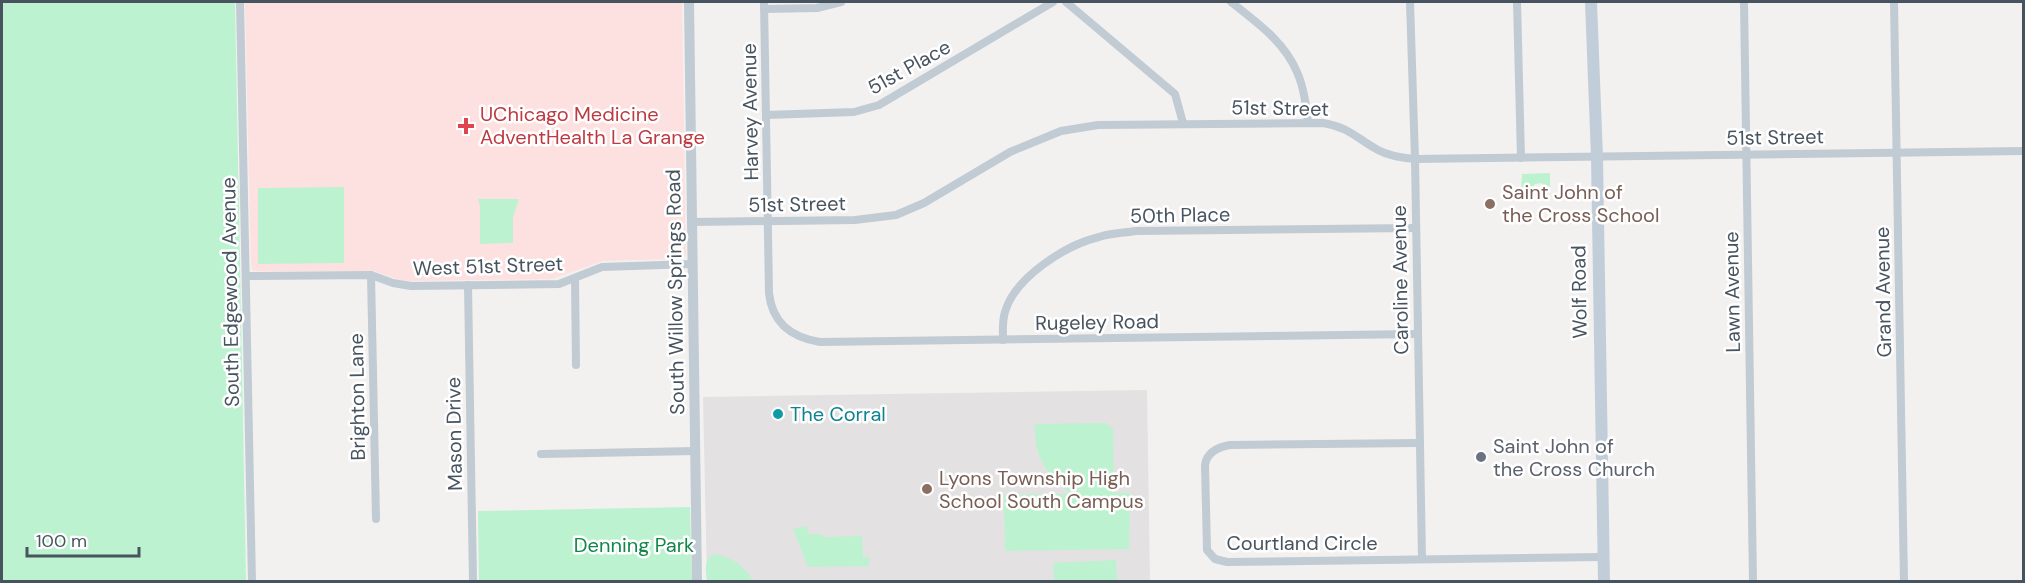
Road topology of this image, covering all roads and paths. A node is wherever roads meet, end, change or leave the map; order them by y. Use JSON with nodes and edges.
{"nodes":[{"id":1,"x":240,"y":2,"type":"edge"},
{"id":2,"x":689,"y":2,"type":"edge"},
{"id":3,"x":841,"y":2,"type":"edge"},
{"id":4,"x":1053,"y":2,"type":"edge"},
{"id":5,"x":1066,"y":2,"type":"edge"},
{"id":6,"x":1231,"y":2,"type":"edge"},
{"id":7,"x":1410,"y":2,"type":"edge"},
{"id":8,"x":1517,"y":2,"type":"edge"},
{"id":9,"x":1591,"y":2,"type":"edge"},
{"id":10,"x":1744,"y":2,"type":"edge"},
{"id":11,"x":1894,"y":2,"type":"edge"},
{"id":12,"x":764,"y":5,"type":"edge"},
{"id":13,"x":766,"y":115,"type":"junction"},
{"id":14,"x":1308,"y":122,"type":"junction"},
{"id":15,"x":1183,"y":123,"type":"junction"},
{"id":16,"x":2024,"y":152,"type":"edge"},
{"id":17,"x":1897,"y":153,"type":"junction"},
{"id":18,"x":1746,"y":154,"type":"junction"},
{"id":19,"x":1597,"y":157,"type":"junction"},
{"id":20,"x":1521,"y":158,"type":"junction"},
{"id":21,"x":1415,"y":159,"type":"junction"},
{"id":22,"x":768,"y":221,"type":"junction"},
{"id":23,"x":692,"y":222,"type":"junction"},
{"id":24,"x":1415,"y":228,"type":"junction"},
{"id":25,"x":693,"y":264,"type":"junction"},
{"id":26,"x":371,"y":275,"type":"junction"},
{"id":27,"x":247,"y":276,"type":"junction"},
{"id":28,"x":574,"y":279,"type":"junction"},
{"id":29,"x":468,"y":285,"type":"junction"},
{"id":30,"x":782,"y":326,"type":"joint"},
{"id":31,"x":1417,"y":334,"type":"junction"},
{"id":32,"x":1002,"y":340,"type":"junction"},
{"id":33,"x":576,"y":365,"type":"dead end"},
{"id":34,"x":1419,"y":443,"type":"junction"},
{"id":35,"x":695,"y":451,"type":"junction"},
{"id":36,"x":541,"y":454,"type":"dead end"},
{"id":37,"x":376,"y":519,"type":"dead end"},
{"id":38,"x":1603,"y":557,"type":"junction"},
{"id":39,"x":1422,"y":559,"type":"junction"},
{"id":40,"x":252,"y":582,"type":"edge"},
{"id":41,"x":473,"y":582,"type":"edge"},
{"id":42,"x":697,"y":582,"type":"edge"},
{"id":43,"x":1604,"y":582,"type":"edge"},
{"id":44,"x":1753,"y":582,"type":"edge"},
{"id":45,"x":1904,"y":582,"type":"edge"}],
"edges":[{"from":1,"to":27,"type":"street","name":"South Edgewood Avenue"},
{"from":2,"to":23,"type":"street","name":"South Willow Springs Road"},
{"from":3,"to":12,"type":"street"},
{"from":4,"to":13,"type":"street","name":"51st Place"},
{"from":5,"to":15,"type":"street"},
{"from":6,"to":14,"type":"street"},
{"from":7,"to":21,"type":"street","name":"Caroline Avenue"},
{"from":8,"to":20,"type":"street"},
{"from":9,"to":19,"type":"main road","name":"Wolf Road"},
{"from":10,"to":18,"type":"street","name":"Lawn Avenue"},
{"from":11,"to":17,"type":"street","name":"Grand Avenue"},
{"from":12,"to":13,"type":"street","name":"Harvey Avenue"},
{"from":13,"to":22,"type":"street","name":"Harvey Avenue"},
{"from":14,"to":15,"type":"street","name":"51st Street"},
{"from":14,"to":21,"type":"street","name":"51st Street"},
{"from":15,"to":22,"type":"street","name":"51st Street"},
{"from":16,"to":17,"type":"street","name":"51st Street"},
{"from":17,"to":18,"type":"street","name":"51st Street"},
{"from":17,"to":45,"type":"street","name":"Grand Avenue"},
{"from":18,"to":19,"type":"street","name":"51st Street"},
{"from":18,"to":44,"type":"street","name":"Lawn Avenue"},
{"from":19,"to":20,"type":"street","name":"51st Street"},
{"from":19,"to":38,"type":"main road","name":"Wolf Road"},
{"from":20,"to":21,"type":"street","name":"51st Street"},
{"from":21,"to":24,"type":"street","name":"Caroline Avenue"},
{"from":22,"to":23,"type":"street","name":"51st Street"},
{"from":22,"to":30,"type":"street","name":"Harvey Avenue"},
{"from":23,"to":25,"type":"street","name":"South Willow Springs Road"},
{"from":24,"to":31,"type":"street","name":"Caroline Avenue"},
{"from":24,"to":32,"type":"street","name":"50th Place"},
{"from":25,"to":28,"type":"street","name":"West 51st Street"},
{"from":25,"to":35,"type":"street","name":"South Willow Springs Road"},
{"from":26,"to":27,"type":"street","name":"West 51st Street"},
{"from":26,"to":29,"type":"street","name":"West 51st Street"},
{"from":26,"to":37,"type":"street","name":"Brighton Lane"},
{"from":27,"to":40,"type":"street","name":"South Edgewood Avenue"},
{"from":28,"to":29,"type":"street","name":"West 51st Street"},
{"from":28,"to":33,"type":"street"},
{"from":29,"to":41,"type":"street","name":"Mason Drive"},
{"from":30,"to":32,"type":"street","name":"Rugeley Road"},
{"from":31,"to":32,"type":"street","name":"Rugeley Road"},
{"from":31,"to":34,"type":"street","name":"Caroline Avenue"},
{"from":34,"to":39,"type":"street","name":"Caroline Avenue"},
{"from":34,"to":39,"type":"street","name":"Courtland Circle"},
{"from":35,"to":36,"type":"street"},
{"from":35,"to":42,"type":"street","name":"South Willow Springs Road"},
{"from":38,"to":39,"type":"street","name":"Courtland Circle"},
{"from":38,"to":43,"type":"main road","name":"Wolf Road"}]}
